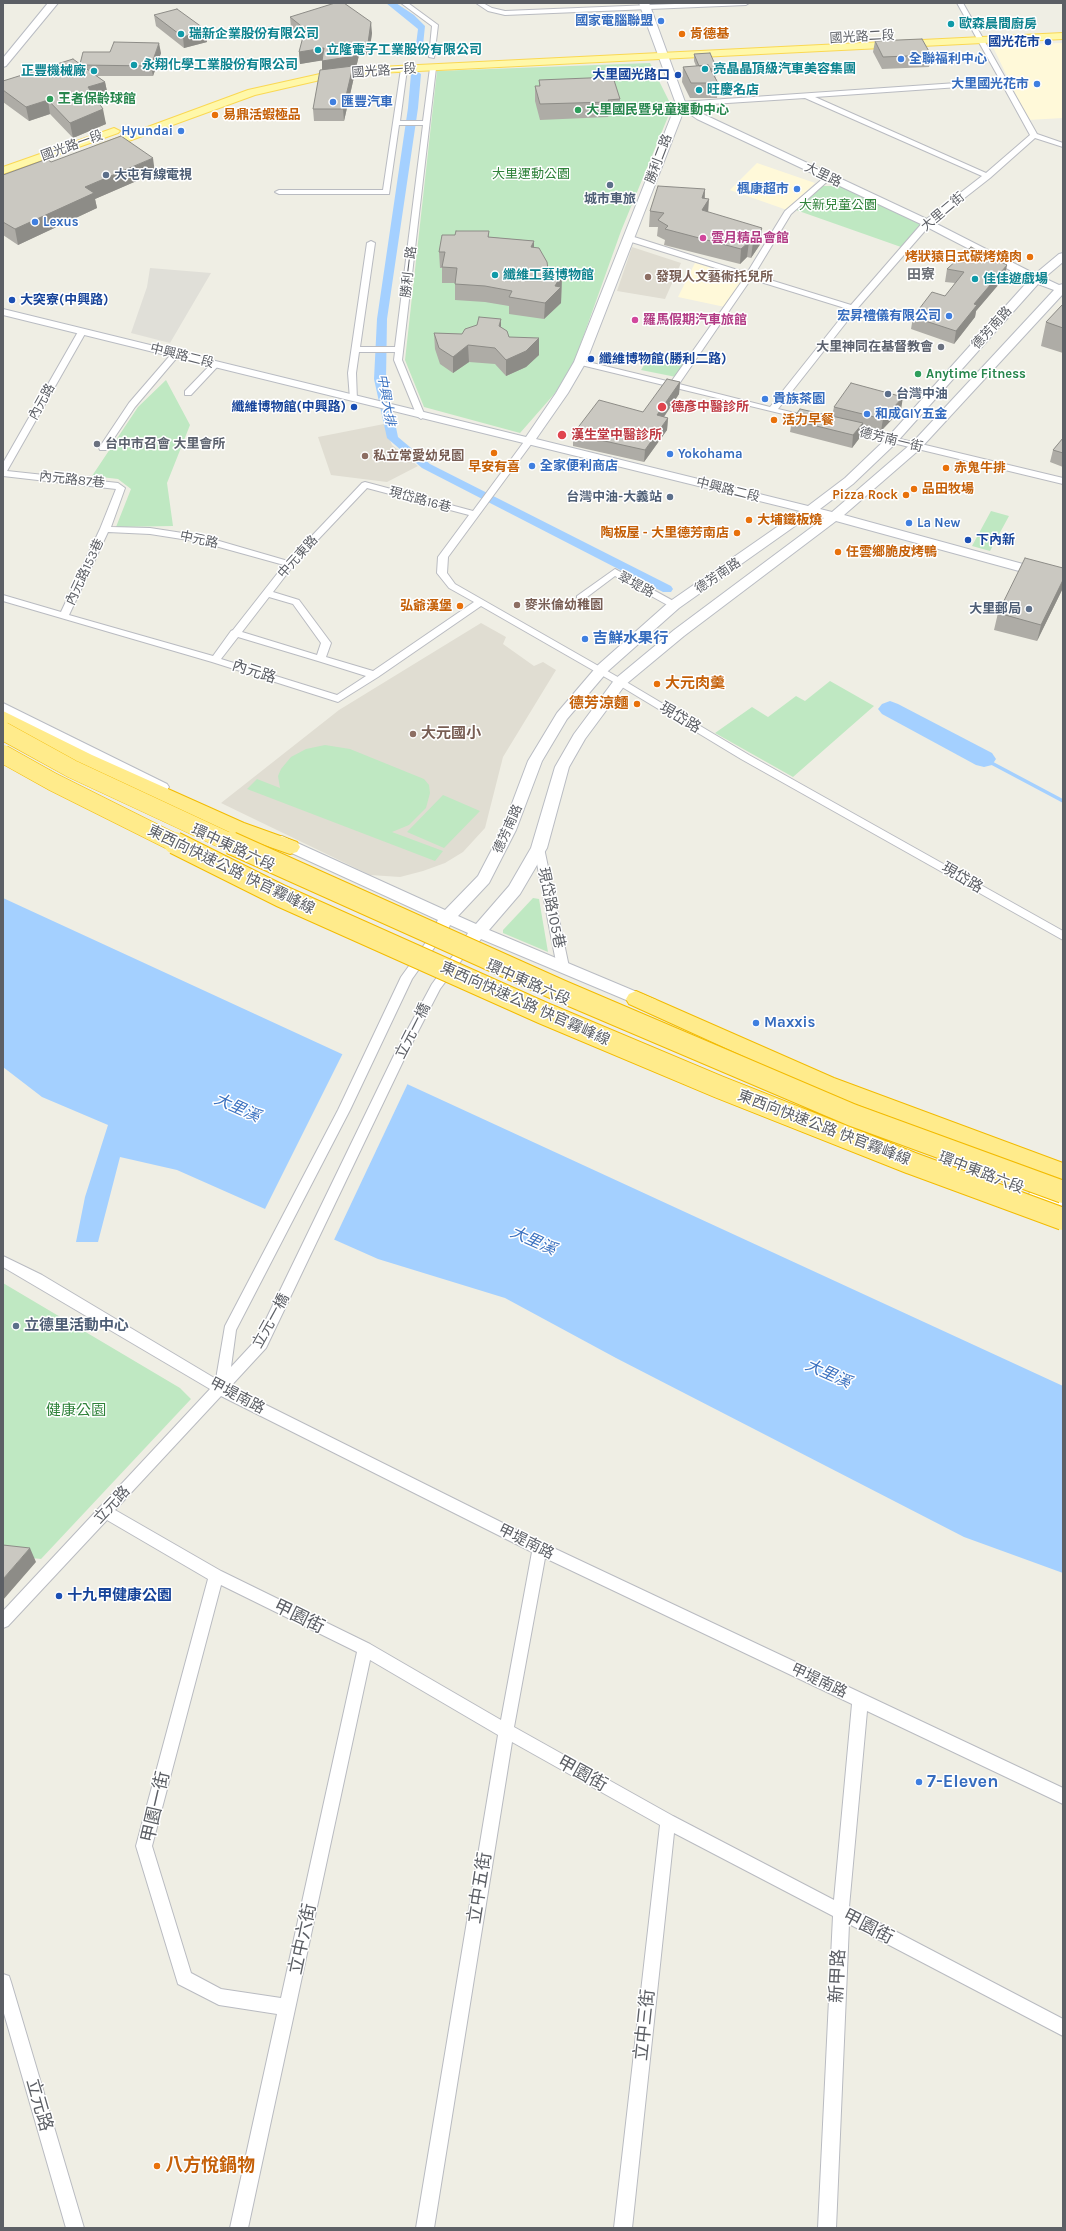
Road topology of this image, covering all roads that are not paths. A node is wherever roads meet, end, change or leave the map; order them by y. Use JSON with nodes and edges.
{"nodes":[{"id":1,"x":54,"y":3,"type":"edge"},
{"id":2,"x":404,"y":3,"type":"edge"},
{"id":3,"x":479,"y":3,"type":"edge"},
{"id":4,"x":726,"y":3,"type":"edge"},
{"id":5,"x":746,"y":3,"type":"edge"},
{"id":6,"x":960,"y":3,"type":"edge"},
{"id":7,"x":645,"y":5,"type":"edge"},
{"id":8,"x":1063,"y":27,"type":"edge"},
{"id":9,"x":977,"y":36,"type":"junction"},
{"id":10,"x":1063,"y":36,"type":"edge"},
{"id":11,"x":661,"y":51,"type":"junction"},
{"id":12,"x":432,"y":63,"type":"junction"},
{"id":13,"x":3,"y":64,"type":"edge"},
{"id":14,"x":315,"y":67,"type":"dead end"},
{"id":15,"x":404,"y":69,"type":"junction"},
{"id":16,"x":258,"y":79,"type":"dead end"},
{"id":17,"x":1005,"y":82,"type":"junction"},
{"id":18,"x":231,"y":88,"type":"dead end"},
{"id":19,"x":806,"y":96,"type":"junction"},
{"id":20,"x":680,"y":104,"type":"junction"},
{"id":21,"x":134,"y":123,"type":"dead end"},
{"id":22,"x":397,"y":123,"type":"junction"},
{"id":23,"x":427,"y":123,"type":"junction"},
{"id":24,"x":1034,"y":135,"type":"junction"},
{"id":25,"x":1063,"y":145,"type":"edge"},
{"id":26,"x":47,"y":167,"type":"edge"},
{"id":27,"x":3,"y":171,"type":"edge"},
{"id":28,"x":987,"y":176,"type":"junction"},
{"id":29,"x":827,"y":177,"type":"junction"},
{"id":30,"x":279,"y":192,"type":"dead end"},
{"id":31,"x":927,"y":223,"type":"junction"},
{"id":32,"x":628,"y":238,"type":"junction"},
{"id":33,"x":371,"y":243,"type":"dead end"},
{"id":34,"x":1063,"y":256,"type":"edge"},
{"id":35,"x":749,"y":276,"type":"junction"},
{"id":36,"x":1036,"y":279,"type":"junction"},
{"id":37,"x":1062,"y":289,"type":"edge"},
{"id":38,"x":853,"y":308,"type":"junction"},
{"id":39,"x":3,"y":312,"type":"edge"},
{"id":40,"x":82,"y":332,"type":"junction"},
{"id":41,"x":356,"y":349,"type":"junction"},
{"id":42,"x":400,"y":350,"type":"junction"},
{"id":43,"x":176,"y":354,"type":"junction"},
{"id":44,"x":580,"y":362,"type":"junction"},
{"id":45,"x":216,"y":364,"type":"junction"},
{"id":46,"x":673,"y":386,"type":"junction"},
{"id":47,"x":188,"y":393,"type":"dead end"},
{"id":48,"x":358,"y":400,"type":"junction"},
{"id":49,"x":772,"y":410,"type":"junction"},
{"id":50,"x":421,"y":416,"type":"junction"},
{"id":51,"x":817,"y":421,"type":"edge"},
{"id":52,"x":839,"y":427,"type":"edge"},
{"id":53,"x":892,"y":440,"type":"junction"},
{"id":54,"x":529,"y":441,"type":"junction"},
{"id":55,"x":916,"y":446,"type":"junction"},
{"id":56,"x":103,"y":448,"type":"dead end"},
{"id":57,"x":3,"y":472,"type":"edge"},
{"id":58,"x":1063,"y":481,"type":"edge"},
{"id":59,"x":365,"y":485,"type":"joint"},
{"id":60,"x":810,"y":510,"type":"junction"},
{"id":61,"x":475,"y":514,"type":"junction"},
{"id":62,"x":835,"y":516,"type":"junction"},
{"id":63,"x":105,"y":529,"type":"junction"},
{"id":64,"x":290,"y":564,"type":"junction"},
{"id":65,"x":1063,"y":579,"type":"edge"},
{"id":66,"x":267,"y":593,"type":"junction"},
{"id":67,"x":3,"y":598,"type":"edge"},
{"id":68,"x":580,"y":598,"type":"dead end"},
{"id":69,"x":481,"y":602,"type":"junction"},
{"id":70,"x":674,"y":605,"type":"junction"},
{"id":71,"x":64,"y":616,"type":"junction"},
{"id":72,"x":234,"y":633,"type":"junction"},
{"id":73,"x":321,"y":659,"type":"junction"},
{"id":74,"x":215,"y":660,"type":"junction"},
{"id":75,"x":600,"y":672,"type":"junction"},
{"id":76,"x":375,"y":675,"type":"junction"},
{"id":77,"x":620,"y":682,"type":"junction"},
{"id":78,"x":3,"y":708,"type":"edge"},
{"id":79,"x":3,"y":717,"type":"edge"},
{"id":80,"x":3,"y":731,"type":"edge"},
{"id":81,"x":3,"y":738,"type":"edge"},
{"id":82,"x":3,"y":754,"type":"edge"},
{"id":83,"x":290,"y":847,"type":"junction"},
{"id":84,"x":539,"y":848,"type":"junction"},
{"id":85,"x":447,"y":917,"type":"junction"},
{"id":86,"x":478,"y":931,"type":"junction"},
{"id":87,"x":1063,"y":936,"type":"edge"},
{"id":88,"x":433,"y":941,"type":"junction"},
{"id":89,"x":461,"y":953,"type":"junction"},
{"id":90,"x":563,"y":967,"type":"junction"},
{"id":91,"x":636,"y":999,"type":"junction"},
{"id":92,"x":1063,"y":1167,"type":"edge"},
{"id":93,"x":1063,"y":1172,"type":"edge"},
{"id":94,"x":1063,"y":1192,"type":"edge"},
{"id":95,"x":1063,"y":1204,"type":"edge"},
{"id":96,"x":1063,"y":1219,"type":"edge"},
{"id":97,"x":3,"y":1261,"type":"edge"},
{"id":98,"x":221,"y":1389,"type":"junction"},
{"id":99,"x":106,"y":1512,"type":"junction"},
{"id":100,"x":540,"y":1549,"type":"junction"},
{"id":101,"x":216,"y":1576,"type":"junction"},
{"id":102,"x":3,"y":1621,"type":"edge"},
{"id":103,"x":365,"y":1649,"type":"junction"},
{"id":104,"x":860,"y":1701,"type":"junction"},
{"id":105,"x":506,"y":1731,"type":"junction"},
{"id":106,"x":1063,"y":1796,"type":"edge"},
{"id":107,"x":668,"y":1821,"type":"junction"},
{"id":108,"x":841,"y":1913,"type":"junction"},
{"id":109,"x":3,"y":1982,"type":"edge"},
{"id":110,"x":288,"y":2007,"type":"junction"},
{"id":111,"x":1063,"y":2028,"type":"edge"},
{"id":112,"x":75,"y":2228,"type":"edge"},
{"id":113,"x":239,"y":2228,"type":"edge"},
{"id":114,"x":425,"y":2228,"type":"edge"},
{"id":115,"x":623,"y":2228,"type":"edge"},
{"id":116,"x":827,"y":2228,"type":"edge"}],
"edges":[{"from":1,"to":13,"type":"street"},
{"from":2,"to":12,"type":"street","name":"勝利一路"},
{"from":3,"to":7,"type":"street"},
{"from":4,"to":5,"type":"street"},
{"from":4,"to":7,"type":"street"},
{"from":6,"to":9,"type":"street"},
{"from":7,"to":11,"type":"street"},
{"from":8,"to":9,"type":"main road","name":"國光路二段"},
{"from":9,"to":10,"type":"main road","name":"國光路二段"},
{"from":9,"to":11,"type":"main road","name":"國光路二段"},
{"from":9,"to":17,"type":"street"},
{"from":11,"to":12,"type":"main road","name":"國光路一段"},
{"from":11,"to":20,"type":"street"},
{"from":12,"to":14,"type":"main road","name":"國光路一段"},
{"from":12,"to":15,"type":"main road","name":"國光路一段"},
{"from":12,"to":23,"type":"street","name":"勝利一路"},
{"from":15,"to":22,"type":"street"},
{"from":15,"to":26,"type":"main road","name":"國光路一段"},
{"from":16,"to":18,"type":"main road"},
{"from":17,"to":19,"type":"street"},
{"from":17,"to":24,"type":"street"},
{"from":19,"to":20,"type":"street"},
{"from":19,"to":28,"type":"street"},
{"from":20,"to":29,"type":"street","name":"大里路"},
{"from":20,"to":32,"type":"street","name":"勝利二路"},
{"from":21,"to":27,"type":"main road","name":"國光路一段"},
{"from":22,"to":23,"type":"street"},
{"from":22,"to":30,"type":"street"},
{"from":23,"to":42,"type":"street","name":"勝利一路"},
{"from":24,"to":25,"type":"street"},
{"from":24,"to":28,"type":"street","name":"大里二街"},
{"from":28,"to":31,"type":"street","name":"大里二街"},
{"from":29,"to":31,"type":"street","name":"大里路"},
{"from":29,"to":35,"type":"street"},
{"from":31,"to":36,"type":"street","name":"大里路"},
{"from":31,"to":38,"type":"street","name":"大里二街"},
{"from":32,"to":35,"type":"street"},
{"from":32,"to":44,"type":"street","name":"勝利二路"},
{"from":33,"to":41,"type":"street"},
{"from":34,"to":36,"type":"street","name":"德芳南路"},
{"from":35,"to":38,"type":"street"},
{"from":35,"to":46,"type":"street"},
{"from":36,"to":37,"type":"street","name":"大里路"},
{"from":36,"to":53,"type":"street","name":"德芳南路"},
{"from":37,"to":55,"type":"street","name":"德芳南路"},
{"from":38,"to":49,"type":"street","name":"大里二街"},
{"from":39,"to":40,"type":"street","name":"中興路二段"},
{"from":40,"to":43,"type":"street","name":"中興路二段"},
{"from":40,"to":57,"type":"street","name":"內元路"},
{"from":41,"to":42,"type":"street"},
{"from":41,"to":48,"type":"street"},
{"from":42,"to":50,"type":"street","name":"勝利一路"},
{"from":43,"to":45,"type":"street","name":"中興路二段"},
{"from":43,"to":56,"type":"street"},
{"from":44,"to":46,"type":"street"},
{"from":44,"to":54,"type":"street","name":"勝利二路"},
{"from":45,"to":47,"type":"street"},
{"from":45,"to":48,"type":"street","name":"中興路二段"},
{"from":46,"to":49,"type":"street"},
{"from":48,"to":50,"type":"street","name":"中興路二段"},
{"from":49,"to":51,"type":"street"},
{"from":50,"to":54,"type":"street","name":"中興路二段"},
{"from":52,"to":53,"type":"street","name":"德芳南一街"},
{"from":53,"to":55,"type":"street","name":"德芳南一街"},
{"from":53,"to":60,"type":"street","name":"德芳南路"},
{"from":54,"to":60,"type":"street","name":"中興路二段"},
{"from":54,"to":61,"type":"street","name":"現岱路"},
{"from":55,"to":58,"type":"street","name":"德芳南一街"},
{"from":55,"to":62,"type":"street","name":"德芳南路"},
{"from":57,"to":63,"type":"street","name":"內元路87巷"},
{"from":59,"to":61,"type":"street","name":"現岱路16巷"},
{"from":59,"to":64,"type":"street","name":"中元東路"},
{"from":60,"to":62,"type":"street","name":"中興路二段"},
{"from":60,"to":70,"type":"street","name":"德芳南路"},
{"from":61,"to":69,"type":"street","name":"現岱路"},
{"from":62,"to":65,"type":"street","name":"中興路二段"},
{"from":62,"to":77,"type":"street","name":"德芳南路"},
{"from":63,"to":64,"type":"street","name":"中元路"},
{"from":63,"to":71,"type":"street","name":"內元路153巷"},
{"from":64,"to":66,"type":"street","name":"中元東路"},
{"from":66,"to":72,"type":"street","name":"中元東路"},
{"from":66,"to":73,"type":"street"},
{"from":67,"to":71,"type":"street","name":"內元路"},
{"from":68,"to":70,"type":"street","name":"翠堤路"},
{"from":69,"to":75,"type":"street","name":"現岱路"},
{"from":69,"to":76,"type":"street","name":"內元路"},
{"from":70,"to":75,"type":"street","name":"德芳南路"},
{"from":71,"to":74,"type":"street","name":"內元路"},
{"from":72,"to":73,"type":"street"},
{"from":72,"to":74,"type":"street","name":"中元東路"},
{"from":73,"to":76,"type":"street"},
{"from":74,"to":76,"type":"street","name":"內元路"},
{"from":75,"to":77,"type":"street","name":"現岱路"},
{"from":75,"to":85,"type":"street","name":"德芳南路"},
{"from":77,"to":84,"type":"street","name":"德芳南路"},
{"from":77,"to":87,"type":"street","name":"現岱路"},
{"from":78,"to":83,"type":"street","name":"環中東路六段"},
{"from":79,"to":83,"type":"highway"},
{"from":80,"to":94,"type":"highway","name":"東西向快速公路 快官霧峰線","bridge":true},
{"from":81,"to":88,"type":"street","name":"環中東路六段"},
{"from":82,"to":96,"type":"highway","name":"東西向快速公路 快官霧峰線","bridge":true},
{"from":83,"to":85,"type":"street","name":"環中東路六段"},
{"from":84,"to":86,"type":"street","name":"德芳南路"},
{"from":84,"to":90,"type":"street","name":"現岱路105巷"},
{"from":85,"to":86,"type":"street","name":"環中東路六段"},
{"from":85,"to":88,"type":"street","name":"德芳南路"},
{"from":86,"to":89,"type":"street","name":"德芳南路"},
{"from":86,"to":90,"type":"street","name":"環中東路六段"},
{"from":88,"to":89,"type":"street","name":"環中東路六段"},
{"from":88,"to":98,"type":"street","name":"立元一橋"},
{"from":89,"to":95,"type":"street","name":"環中東路六段"},
{"from":89,"to":98,"type":"street","name":"立元一橋"},
{"from":90,"to":91,"type":"street","name":"環中東路六段"},
{"from":91,"to":92,"type":"street","name":"環中東路六段"},
{"from":91,"to":93,"type":"highway"},
{"from":97,"to":98,"type":"street","name":"甲堤南路"},
{"from":98,"to":99,"type":"street","name":"立元路"},
{"from":98,"to":100,"type":"street","name":"甲堤南路"},
{"from":99,"to":101,"type":"street","name":"甲園街"},
{"from":99,"to":102,"type":"street","name":"立元路"},
{"from":100,"to":104,"type":"street","name":"甲堤南路"},
{"from":100,"to":105,"type":"street","name":"立中五街"},
{"from":101,"to":103,"type":"street","name":"甲園街"},
{"from":101,"to":110,"type":"street","name":"甲園一街"},
{"from":103,"to":105,"type":"street","name":"甲園街"},
{"from":103,"to":110,"type":"street","name":"立中六街"},
{"from":104,"to":106,"type":"street","name":"甲堤南路"},
{"from":104,"to":108,"type":"street","name":"新甲路"},
{"from":105,"to":107,"type":"street","name":"甲園街"},
{"from":105,"to":114,"type":"street","name":"立中五街"},
{"from":107,"to":108,"type":"street","name":"甲園街"},
{"from":107,"to":115,"type":"street","name":"立中三街"},
{"from":108,"to":111,"type":"street","name":"甲園街"},
{"from":108,"to":116,"type":"street","name":"新甲路"},
{"from":109,"to":112,"type":"street","name":"立元路"},
{"from":110,"to":113,"type":"street","name":"立中六街"}]}
